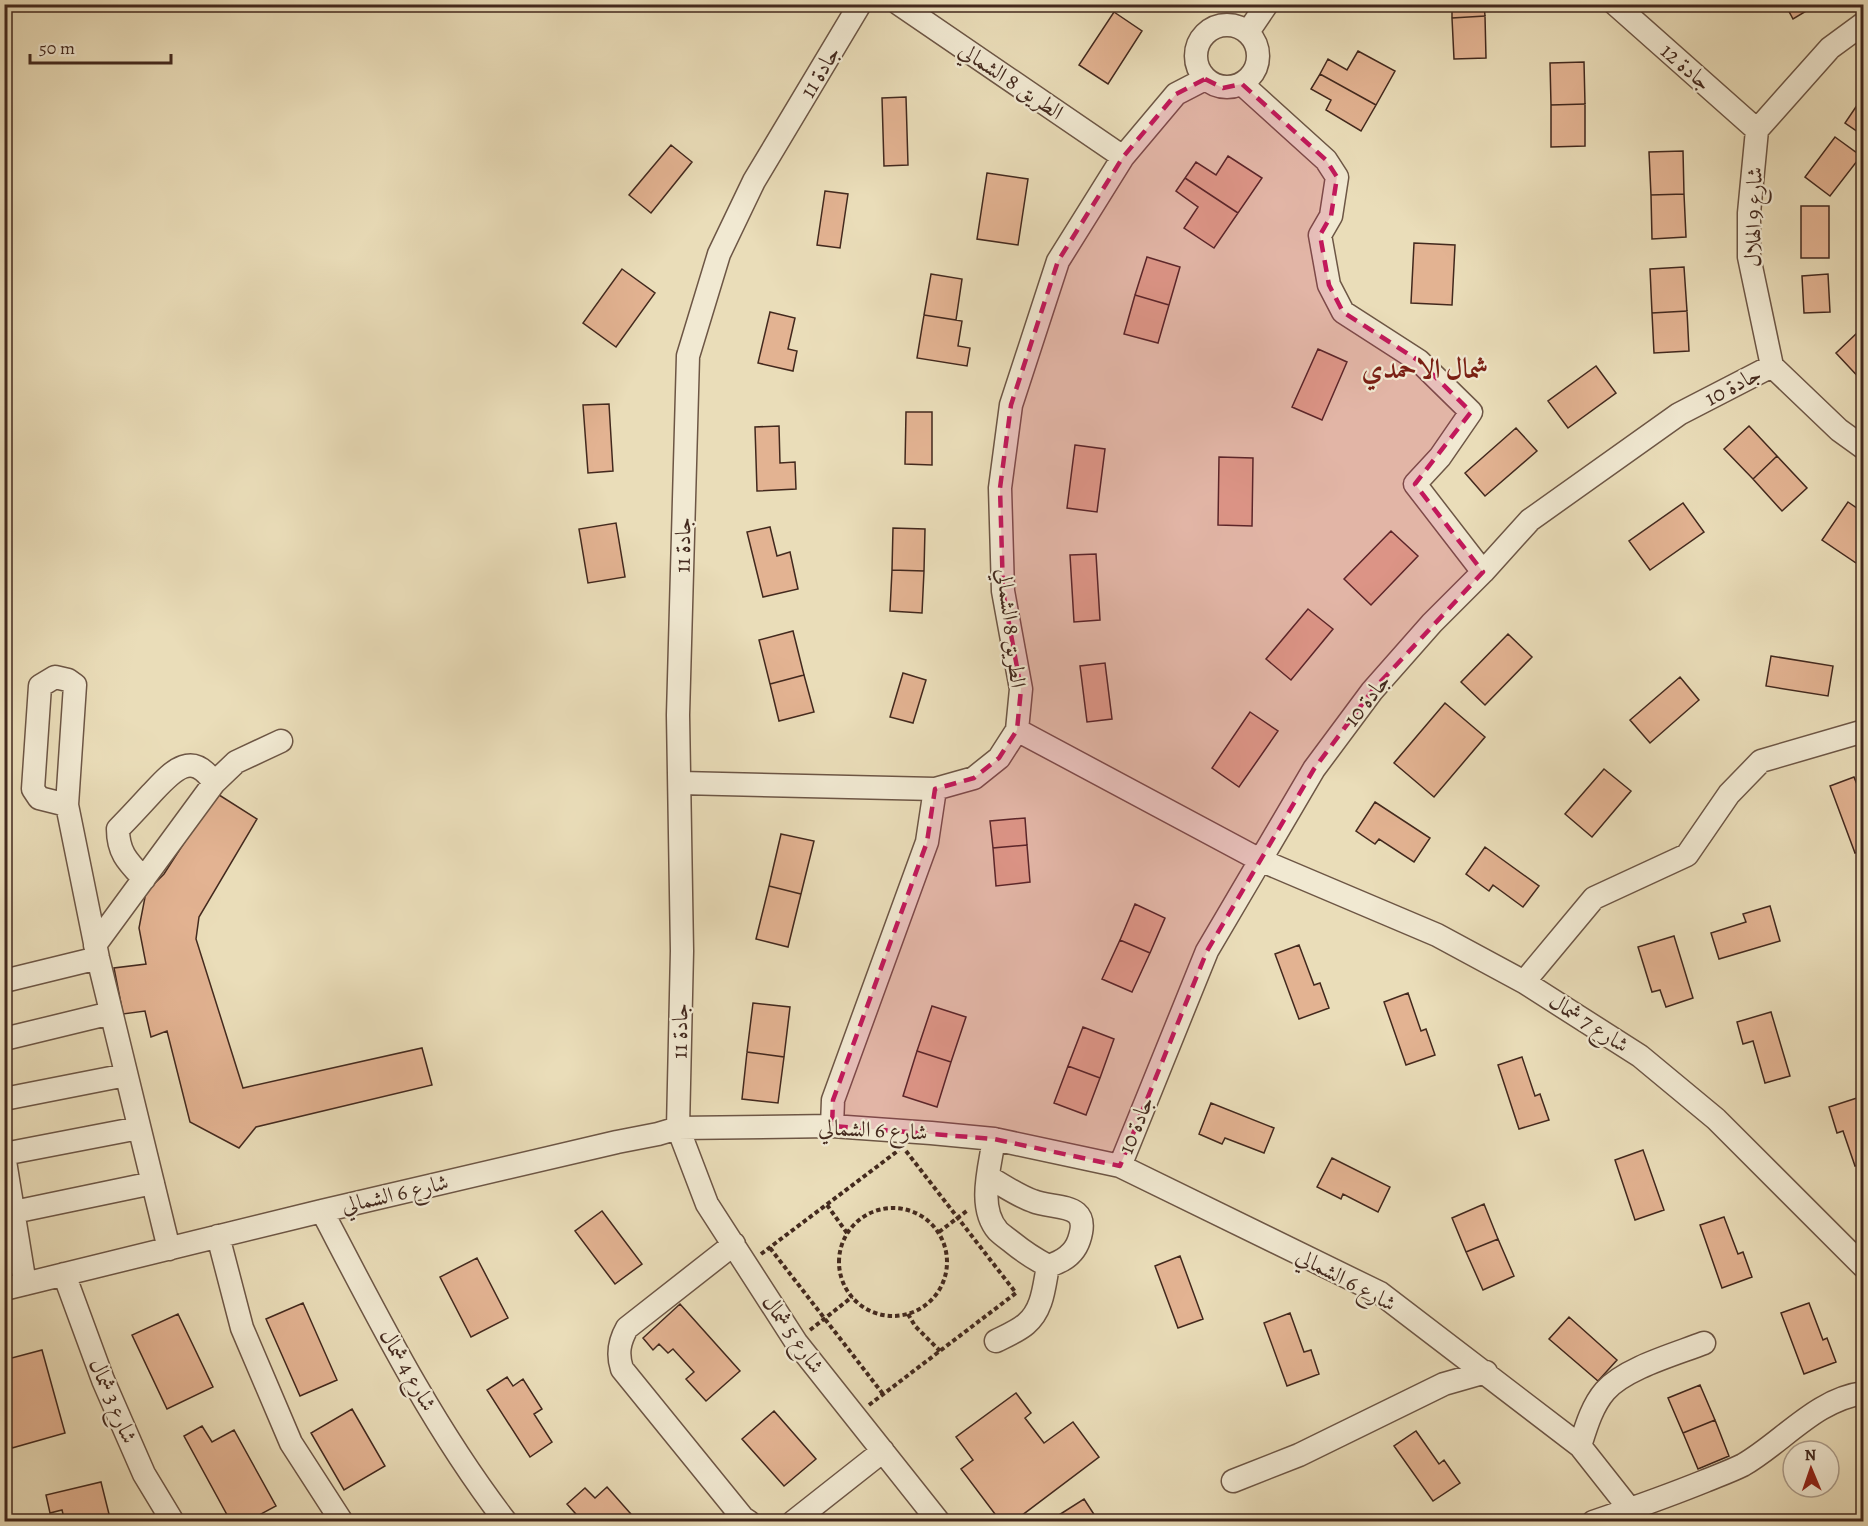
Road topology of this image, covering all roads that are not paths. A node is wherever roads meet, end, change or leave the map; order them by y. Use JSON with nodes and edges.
{"nodes":[{"id":1,"x":861,"y":4,"type":"edge"},
{"id":2,"x":899,"y":4,"type":"edge"},
{"id":3,"x":1267,"y":4,"type":"edge"},
{"id":4,"x":1615,"y":4,"type":"edge"},
{"id":5,"x":1863,"y":23,"type":"edge"},
{"id":6,"x":1248,"y":32,"type":"junction"},
{"id":7,"x":1205,"y":79,"type":"junction"},
{"id":8,"x":1242,"y":84,"type":"junction"},
{"id":9,"x":1757,"y":130,"type":"junction"},
{"id":10,"x":1123,"y":157,"type":"junction"},
{"id":11,"x":1772,"y":366,"type":"junction"},
{"id":12,"x":1863,"y":448,"type":"edge"},
{"id":13,"x":1482,"y":572,"type":"junction"},
{"id":14,"x":1017,"y":730,"type":"junction"},
{"id":15,"x":1863,"y":731,"type":"edge"},
{"id":16,"x":281,"y":741,"type":"dead end"},
{"id":17,"x":214,"y":783,"type":"junction"},
{"id":18,"x":681,"y":783,"type":"junction"},
{"id":19,"x":935,"y":789,"type":"junction"},
{"id":20,"x":67,"y":805,"type":"junction"},
{"id":21,"x":1260,"y":860,"type":"junction"},
{"id":22,"x":144,"y":879,"type":"junction"},
{"id":23,"x":96,"y":951,"type":"junction"},
{"id":24,"x":4,"y":981,"type":"edge"},
{"id":25,"x":1524,"y":982,"type":"junction"},
{"id":26,"x":111,"y":1013,"type":"junction"},
{"id":27,"x":4,"y":1039,"type":"edge"},
{"id":28,"x":126,"y":1075,"type":"junction"},
{"id":29,"x":4,"y":1099,"type":"edge"},
{"id":30,"x":832,"y":1126,"type":"junction"},
{"id":31,"x":139,"y":1128,"type":"junction"},
{"id":32,"x":678,"y":1128,"type":"junction"},
{"id":33,"x":994,"y":1139,"type":"junction"},
{"id":34,"x":4,"y":1155,"type":"edge"},
{"id":35,"x":1120,"y":1166,"type":"junction"},
{"id":36,"x":153,"y":1183,"type":"junction"},
{"id":37,"x":987,"y":1188,"type":"junction"},
{"id":38,"x":322,"y":1211,"type":"junction"},
{"id":39,"x":14,"y":1212,"type":"junction"},
{"id":40,"x":218,"y":1236,"type":"junction"},
{"id":41,"x":169,"y":1249,"type":"junction"},
{"id":42,"x":740,"y":1254,"type":"junction"},
{"id":43,"x":1048,"y":1266,"type":"junction"},
{"id":44,"x":1863,"y":1267,"type":"edge"},
{"id":45,"x":64,"y":1274,"type":"junction"},
{"id":46,"x":15,"y":1286,"type":"edge"},
{"id":47,"x":996,"y":1341,"type":"dead end"},
{"id":48,"x":1704,"y":1343,"type":"dead end"},
{"id":49,"x":1486,"y":1372,"type":"junction"},
{"id":50,"x":1863,"y":1392,"type":"edge"},
{"id":51,"x":1580,"y":1446,"type":"junction"},
{"id":52,"x":883,"y":1451,"type":"junction"},
{"id":53,"x":1233,"y":1481,"type":"dead end"},
{"id":54,"x":1635,"y":1515,"type":"edge"},
{"id":55,"x":173,"y":1521,"type":"edge"},
{"id":56,"x":342,"y":1521,"type":"edge"},
{"id":57,"x":506,"y":1521,"type":"edge"},
{"id":58,"x":749,"y":1521,"type":"edge"},
{"id":59,"x":793,"y":1521,"type":"edge"},
{"id":60,"x":939,"y":1521,"type":"edge"},
{"id":61,"x":1593,"y":1521,"type":"edge"}],
"edges":[{"from":1,"to":18,"type":"street","name":"جادة 11"},
{"from":2,"to":10,"type":"street","name":"الطريق 8 الشمالي"},
{"from":3,"to":6,"type":"street"},
{"from":4,"to":9,"type":"street","name":"جادة 12"},
{"from":5,"to":9,"type":"street"},
{"from":6,"to":7,"type":"street"},
{"from":6,"to":8,"type":"street"},
{"from":7,"to":8,"type":"street"},
{"from":7,"to":10,"type":"street","name":"الطريق 8 الشمالي"},
{"from":8,"to":13,"type":"street"},
{"from":9,"to":11,"type":"street","name":"شارع 9 الهلال"},
{"from":10,"to":14,"type":"street","name":"الطريق 8 الشمالي"},
{"from":11,"to":12,"type":"street"},
{"from":11,"to":13,"type":"street","name":"جادة 10"},
{"from":13,"to":21,"type":"street","name":"جادة 10"},
{"from":14,"to":19,"type":"street","name":"الطريق 8 الشمالي"},
{"from":14,"to":21,"type":"street","name":"شارع 7 شمال"},
{"from":15,"to":25,"type":"street"},
{"from":16,"to":17,"type":"street"},
{"from":17,"to":22,"type":"street"},
{"from":17,"to":22,"type":"street"},
{"from":18,"to":19,"type":"street","name":"الطريق 8 الشمالي"},
{"from":18,"to":32,"type":"street","name":"جادة 11"},
{"from":19,"to":30,"type":"street"},
{"from":20,"to":20,"type":"street"},
{"from":20,"to":23,"type":"street"},
{"from":21,"to":25,"type":"street","name":"شارع 7 شمال"},
{"from":21,"to":35,"type":"street","name":"جادة 10"},
{"from":22,"to":23,"type":"street"},
{"from":23,"to":24,"type":"street"},
{"from":23,"to":26,"type":"street"},
{"from":25,"to":44,"type":"street","name":"شارع 7 شمال"},
{"from":26,"to":27,"type":"street"},
{"from":26,"to":28,"type":"street"},
{"from":28,"to":29,"type":"street"},
{"from":28,"to":31,"type":"street"},
{"from":30,"to":32,"type":"street","name":"شارع 6 الشمالي"},
{"from":30,"to":33,"type":"street","name":"شارع 6 الشمالي"},
{"from":31,"to":34,"type":"street"},
{"from":31,"to":36,"type":"street"},
{"from":32,"to":38,"type":"street","name":"شارع 6 الشمالي"},
{"from":32,"to":42,"type":"street","name":"شارع 5 شمال"},
{"from":33,"to":35,"type":"street","name":"شارع 6 الشمالي"},
{"from":33,"to":37,"type":"street"},
{"from":34,"to":39,"type":"street"},
{"from":35,"to":49,"type":"street","name":"شارع 6 الشمالي"},
{"from":36,"to":39,"type":"street"},
{"from":36,"to":41,"type":"street"},
{"from":37,"to":43,"type":"street"},
{"from":37,"to":43,"type":"street"},
{"from":38,"to":40,"type":"street","name":"شارع 6 الشمالي"},
{"from":38,"to":57,"type":"street","name":"شارع 4 شمال"},
{"from":39,"to":46,"type":"street"},
{"from":40,"to":41,"type":"street","name":"شارع 6 الشمالي"},
{"from":40,"to":56,"type":"street"},
{"from":41,"to":45,"type":"street","name":"شارع 6 الشمالي"},
{"from":42,"to":52,"type":"street","name":"شارع 5 شمال"},
{"from":42,"to":58,"type":"street"},
{"from":43,"to":47,"type":"street"},
{"from":45,"to":46,"type":"street","name":"شارع 6 الشمالي"},
{"from":45,"to":55,"type":"street","name":"شارع 3 شمال"},
{"from":48,"to":51,"type":"street"},
{"from":49,"to":51,"type":"street","name":"شارع 6 الشمالي"},
{"from":49,"to":53,"type":"street"},
{"from":50,"to":54,"type":"street"},
{"from":51,"to":54,"type":"street","name":"شارع 6 الشمالي"},
{"from":52,"to":59,"type":"street"},
{"from":52,"to":60,"type":"street","name":"شارع 5 شمال"},
{"from":54,"to":61,"type":"street"}]}
